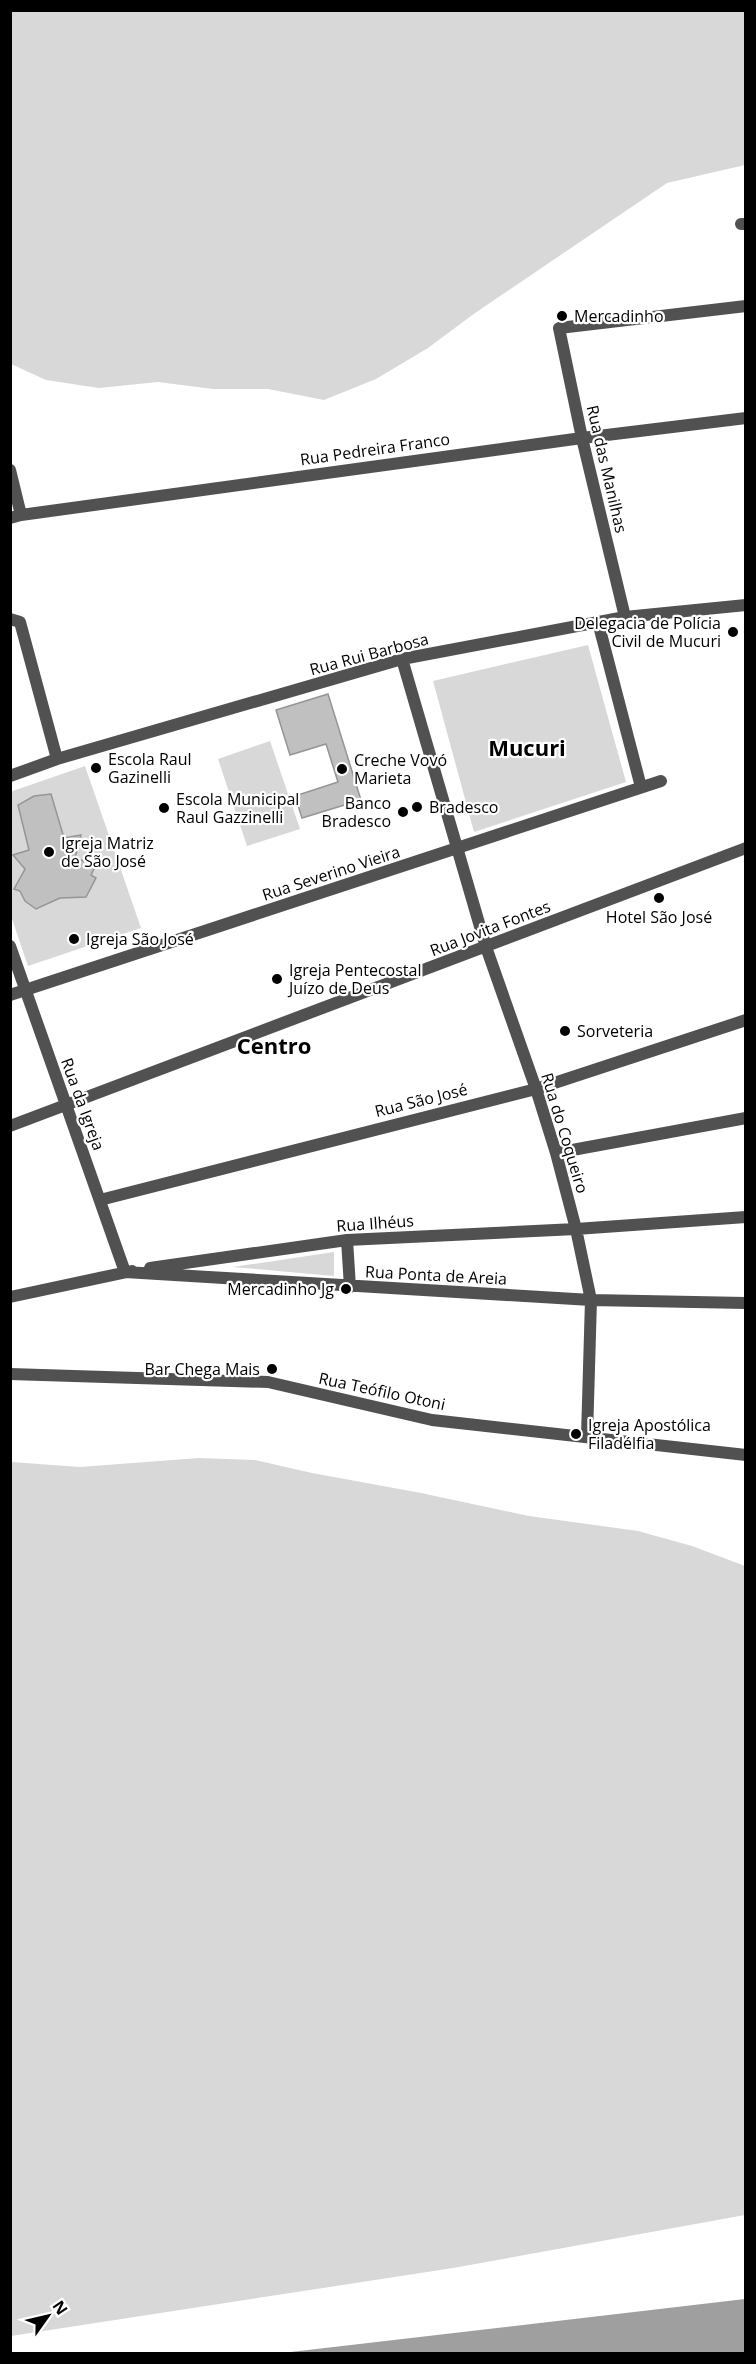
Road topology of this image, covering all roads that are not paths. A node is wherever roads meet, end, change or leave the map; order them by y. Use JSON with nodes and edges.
{"nodes":[{"id":1,"x":746,"y":306,"type":"edge"},
{"id":2,"x":746,"y":418,"type":"edge"},
{"id":3,"x":582,"y":438,"type":"junction"},
{"id":4,"x":10,"y":470,"type":"edge"},
{"id":5,"x":16,"y":516,"type":"edge"},
{"id":6,"x":746,"y":605,"type":"edge"},
{"id":7,"x":625,"y":617,"type":"junction"},
{"id":8,"x":10,"y":619,"type":"edge"},
{"id":9,"x":598,"y":622,"type":"junction"},
{"id":10,"x":402,"y":659,"type":"junction"},
{"id":11,"x":57,"y":759,"type":"junction"},
{"id":12,"x":10,"y":776,"type":"edge"},
{"id":13,"x":661,"y":781,"type":"dead end"},
{"id":14,"x":641,"y":787,"type":"junction"},
{"id":15,"x":746,"y":848,"type":"edge"},
{"id":16,"x":457,"y":849,"type":"junction"},
{"id":17,"x":10,"y":946,"type":"edge"},
{"id":18,"x":486,"y":947,"type":"junction"},
{"id":19,"x":25,"y":990,"type":"junction"},
{"id":20,"x":10,"y":995,"type":"edge"},
{"id":21,"x":746,"y":1020,"type":"edge"},
{"id":22,"x":536,"y":1089,"type":"junction"},
{"id":23,"x":66,"y":1106,"type":"junction"},
{"id":24,"x":746,"y":1118,"type":"edge"},
{"id":25,"x":10,"y":1126,"type":"edge"},
{"id":26,"x":556,"y":1153,"type":"junction"},
{"id":27,"x":100,"y":1200,"type":"junction"},
{"id":28,"x":746,"y":1217,"type":"edge"},
{"id":29,"x":576,"y":1229,"type":"junction"},
{"id":30,"x":347,"y":1240,"type":"junction"},
{"id":31,"x":124,"y":1272,"type":"junction"},
{"id":32,"x":350,"y":1287,"type":"junction"},
{"id":33,"x":10,"y":1297,"type":"edge"},
{"id":34,"x":591,"y":1300,"type":"junction"},
{"id":35,"x":746,"y":1303,"type":"edge"},
{"id":36,"x":10,"y":1374,"type":"edge"},
{"id":37,"x":587,"y":1436,"type":"junction"},
{"id":38,"x":746,"y":1455,"type":"edge"}],
"edges":[{"from":1,"to":3,"type":"street","name":"Rua das Manilhas"},
{"from":2,"to":3,"type":"street","name":"Rua Pedreira Franco"},
{"from":3,"to":5,"type":"street","name":"Rua Pedreira Franco"},
{"from":3,"to":7,"type":"street","name":"Rua das Manilhas"},
{"from":4,"to":5,"type":"street"},
{"from":6,"to":7,"type":"street","name":"Rua Rui Barbosa"},
{"from":7,"to":9,"type":"street","name":"Rua Rui Barbosa"},
{"from":8,"to":11,"type":"street"},
{"from":9,"to":10,"type":"street","name":"Rua Rui Barbosa"},
{"from":9,"to":14,"type":"street"},
{"from":10,"to":11,"type":"street","name":"Rua Rui Barbosa"},
{"from":10,"to":16,"type":"street","name":"Rua do Coqueiro"},
{"from":11,"to":12,"type":"street","name":"Rua Rui Barbosa"},
{"from":13,"to":14,"type":"street","name":"Rua Severino Vieira"},
{"from":14,"to":16,"type":"street","name":"Rua Severino Vieira"},
{"from":15,"to":18,"type":"street","name":"Rua Jovita Fontes"},
{"from":16,"to":18,"type":"street","name":"Rua do Coqueiro"},
{"from":16,"to":19,"type":"street","name":"Rua Severino Vieira"},
{"from":17,"to":19,"type":"street","name":"Rua da Igreja"},
{"from":18,"to":22,"type":"street","name":"Rua do Coqueiro"},
{"from":18,"to":23,"type":"street","name":"Rua Jovita Fontes"},
{"from":19,"to":20,"type":"street","name":"Rua Severino Vieira"},
{"from":19,"to":23,"type":"street","name":"Rua da Igreja"},
{"from":21,"to":22,"type":"street","name":"Rua São José"},
{"from":22,"to":26,"type":"street","name":"Rua do Coqueiro"},
{"from":22,"to":27,"type":"street","name":"Rua São José"},
{"from":23,"to":25,"type":"street","name":"Rua Jovita Fontes"},
{"from":23,"to":27,"type":"street","name":"Rua da Igreja"},
{"from":24,"to":26,"type":"street"},
{"from":26,"to":29,"type":"street","name":"Rua do Coqueiro"},
{"from":27,"to":31,"type":"street","name":"Rua da Igreja"},
{"from":28,"to":29,"type":"street","name":"Rua Ilhéus"},
{"from":29,"to":30,"type":"street","name":"Rua Ilhéus"},
{"from":29,"to":34,"type":"street","name":"Rua do Coqueiro"},
{"from":30,"to":31,"type":"street","name":"Rua Ilhéus"},
{"from":30,"to":32,"type":"street"},
{"from":31,"to":32,"type":"street","name":"Rua Ponta de Areia"},
{"from":31,"to":33,"type":"street","name":"Rua Ilhéus"},
{"from":32,"to":34,"type":"street","name":"Rua Ponta de Areia"},
{"from":34,"to":35,"type":"street","name":"Rua Ponta de Areia"},
{"from":34,"to":37,"type":"street","name":"Rua do Coqueiro"},
{"from":36,"to":37,"type":"street","name":"Rua Teófilo Otoni"},
{"from":37,"to":38,"type":"street","name":"Rua Teófilo Otoni"}]}
